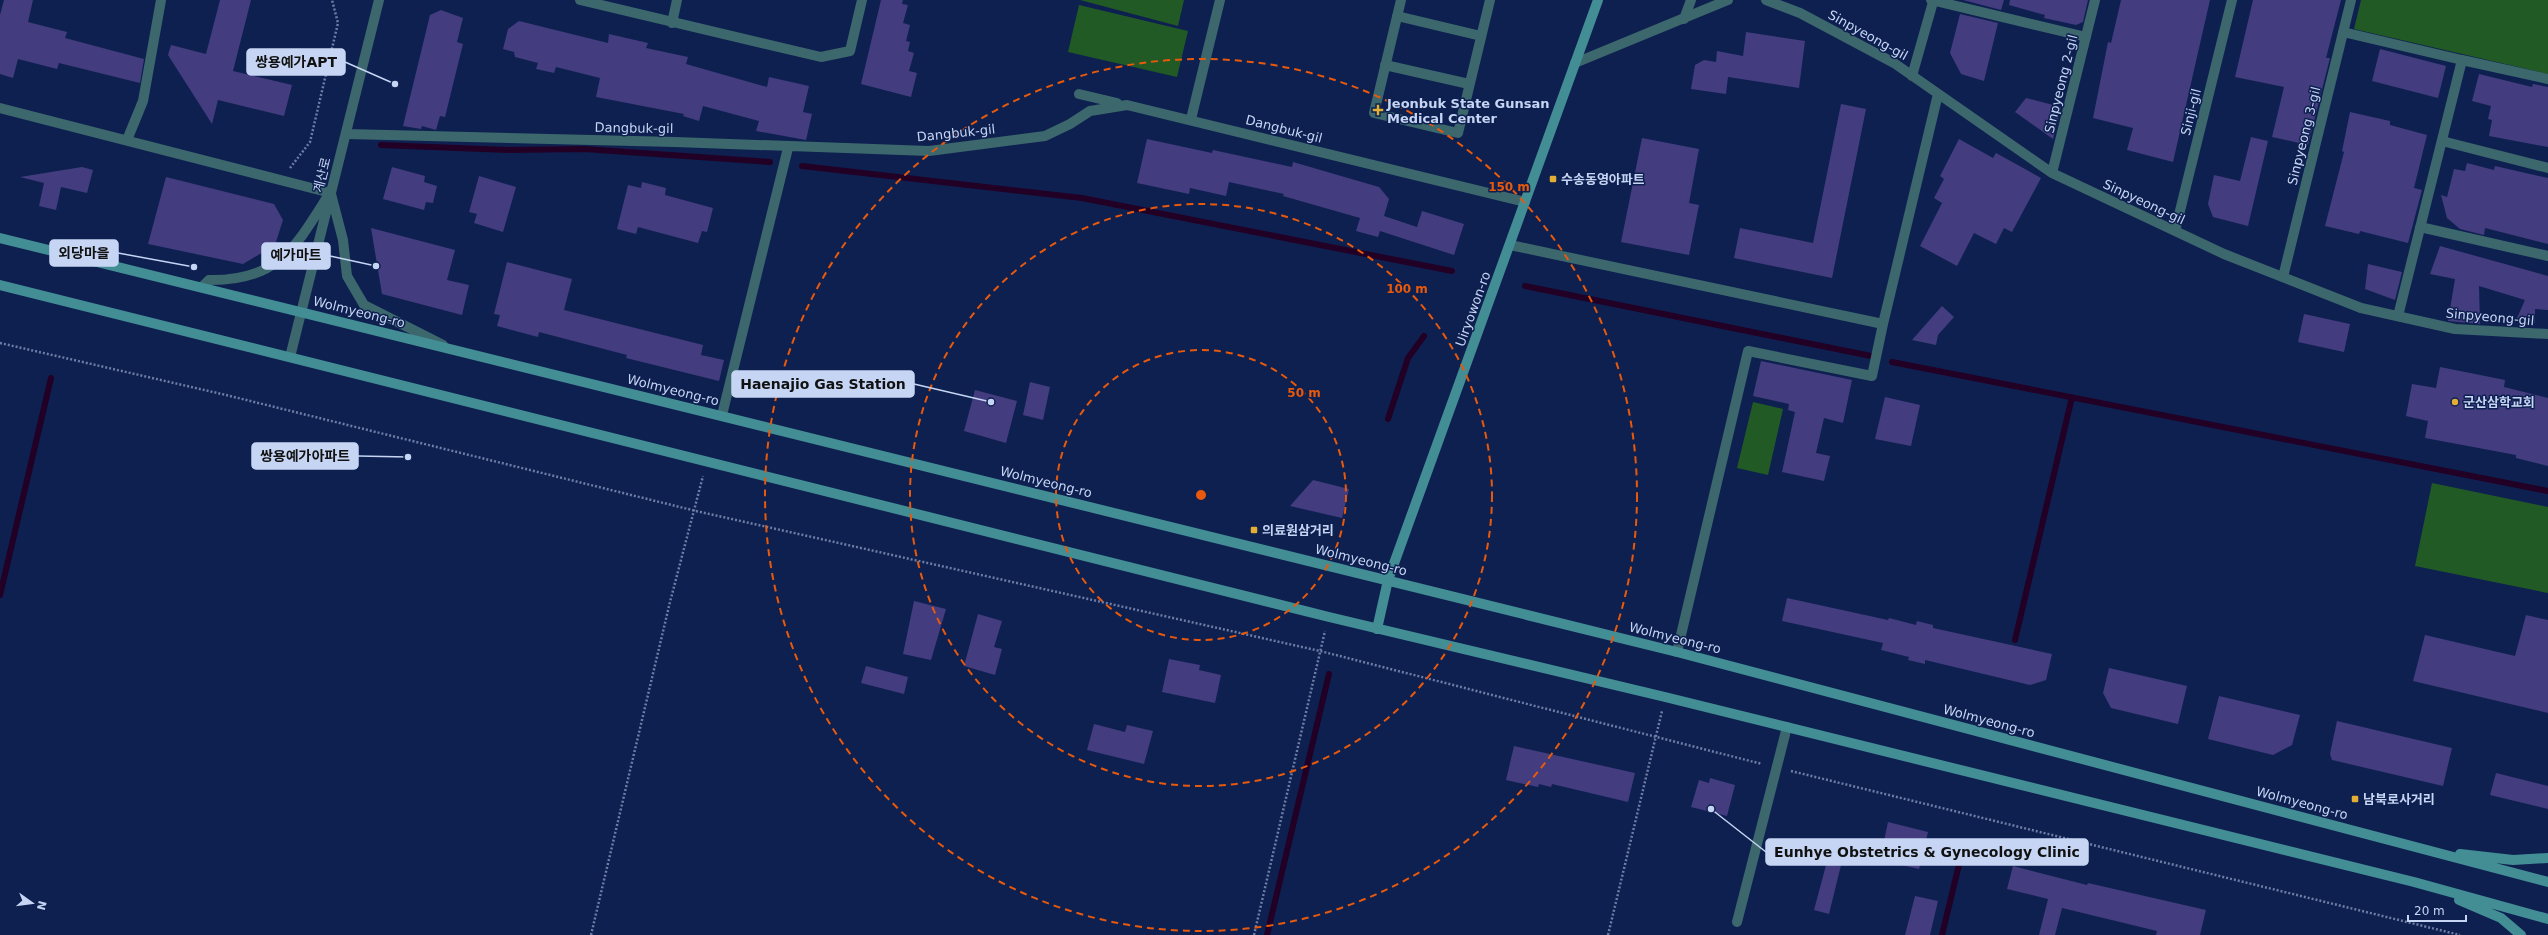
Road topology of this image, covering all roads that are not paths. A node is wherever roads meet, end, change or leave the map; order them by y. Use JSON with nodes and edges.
{"nodes":[{"id":1,"x":161,"y":0,"type":"edge"},
{"id":2,"x":379,"y":0,"type":"edge"},
{"id":3,"x":580,"y":0,"type":"edge"},
{"id":4,"x":677,"y":0,"type":"edge"},
{"id":5,"x":862,"y":0,"type":"edge"},
{"id":6,"x":1220,"y":0,"type":"edge"},
{"id":7,"x":1401,"y":0,"type":"edge"},
{"id":8,"x":1490,"y":0,"type":"edge"},
{"id":9,"x":1598,"y":0,"type":"edge"},
{"id":10,"x":1690,"y":0,"type":"edge"},
{"id":11,"x":1728,"y":0,"type":"edge"},
{"id":12,"x":1766,"y":0,"type":"edge"},
{"id":13,"x":2095,"y":0,"type":"edge"},
{"id":14,"x":2232,"y":0,"type":"edge"},
{"id":15,"x":2351,"y":0,"type":"edge"},
{"id":16,"x":1932,"y":1,"type":"edge"},
{"id":17,"x":1397,"y":16,"type":"junction"},
{"id":18,"x":1684,"y":19,"type":"junction"},
{"id":19,"x":672,"y":23,"type":"junction"},
{"id":20,"x":2343,"y":32,"type":"junction"},
{"id":21,"x":1481,"y":36,"type":"junction"},
{"id":22,"x":2086,"y":37,"type":"junction"},
{"id":23,"x":2462,"y":60,"type":"junction"},
{"id":24,"x":1575,"y":63,"type":"junction"},
{"id":25,"x":1385,"y":65,"type":"junction"},
{"id":26,"x":1912,"y":76,"type":"junction"},
{"id":27,"x":2548,"y":79,"type":"edge"},
{"id":28,"x":1469,"y":84,"type":"junction"},
{"id":29,"x":1079,"y":94,"type":"dead end"},
{"id":30,"x":1938,"y":94,"type":"junction"},
{"id":31,"x":1127,"y":105,"type":"junction"},
{"id":32,"x":0,"y":108,"type":"edge"},
{"id":33,"x":1191,"y":119,"type":"junction"},
{"id":34,"x":346,"y":134,"type":"junction"},
{"id":35,"x":127,"y":140,"type":"junction"},
{"id":36,"x":2442,"y":141,"type":"junction"},
{"id":37,"x":788,"y":148,"type":"junction"},
{"id":38,"x":2548,"y":168,"type":"edge"},
{"id":39,"x":2052,"y":173,"type":"junction"},
{"id":40,"x":331,"y":192,"type":"junction"},
{"id":41,"x":1525,"y":202,"type":"junction"},
{"id":42,"x":2420,"y":227,"type":"junction"},
{"id":43,"x":2175,"y":231,"type":"junction"},
{"id":44,"x":0,"y":238,"type":"edge"},
{"id":45,"x":1510,"y":245,"type":"junction"},
{"id":46,"x":2548,"y":256,"type":"edge"},
{"id":47,"x":2283,"y":277,"type":"junction"},
{"id":48,"x":0,"y":285,"type":"edge"},
{"id":49,"x":202,"y":287,"type":"junction"},
{"id":50,"x":302,"y":311,"type":"junction"},
{"id":51,"x":2398,"y":316,"type":"junction"},
{"id":52,"x":1883,"y":324,"type":"junction"},
{"id":53,"x":2548,"y":334,"type":"edge"},
{"id":54,"x":452,"y":349,"type":"junction"},
{"id":55,"x":290,"y":357,"type":"junction"},
{"id":56,"x":722,"y":415,"type":"junction"},
{"id":57,"x":1388,"y":580,"type":"junction"},
{"id":58,"x":1377,"y":629,"type":"junction"},
{"id":59,"x":1677,"y":652,"type":"junction"},
{"id":60,"x":1787,"y":727,"type":"junction"},
{"id":61,"x":2423,"y":849,"type":"junction"},
{"id":62,"x":2548,"y":858,"type":"edge"},
{"id":63,"x":2414,"y":882,"type":"junction"},
{"id":64,"x":2548,"y":882,"type":"edge"},
{"id":65,"x":2548,"y":919,"type":"edge"},
{"id":66,"x":1737,"y":922,"type":"dead end"},
{"id":67,"x":2521,"y":935,"type":"edge"}],
"edges":[{"from":1,"to":35,"type":"street"},
{"from":2,"to":34,"type":"street","name":"계산로"},
{"from":3,"to":19,"type":"street"},
{"from":4,"to":19,"type":"street"},
{"from":5,"to":19,"type":"street"},
{"from":6,"to":33,"type":"street"},
{"from":7,"to":17,"type":"street"},
{"from":8,"to":21,"type":"street"},
{"from":9,"to":24,"type":"street","name":"Uiryowon-ro"},
{"from":10,"to":18,"type":"street"},
{"from":11,"to":18,"type":"street"},
{"from":12,"to":26,"type":"street","name":"Sinpyeong-gil"},
{"from":13,"to":22,"type":"street","name":"Sinpyeong 2-gil"},
{"from":14,"to":43,"type":"street","name":"Sinji-gil"},
{"from":15,"to":20,"type":"street","name":"Sinpyeong 3-gil"},
{"from":16,"to":22,"type":"street"},
{"from":16,"to":26,"type":"street"},
{"from":17,"to":21,"type":"street"},
{"from":17,"to":25,"type":"street"},
{"from":18,"to":24,"type":"street"},
{"from":20,"to":23,"type":"street"},
{"from":20,"to":47,"type":"street","name":"Sinpyeong 3-gil"},
{"from":21,"to":28,"type":"street"},
{"from":22,"to":39,"type":"street","name":"Sinpyeong 2-gil"},
{"from":23,"to":27,"type":"street"},
{"from":23,"to":36,"type":"street"},
{"from":24,"to":41,"type":"street","name":"Uiryowon-ro"},
{"from":25,"to":28,"type":"street"},
{"from":25,"to":28,"type":"street"},
{"from":26,"to":30,"type":"street","name":"Sinpyeong-gil"},
{"from":29,"to":31,"type":"street"},
{"from":30,"to":39,"type":"street","name":"Sinpyeong-gil"},
{"from":30,"to":52,"type":"street"},
{"from":31,"to":33,"type":"street","name":"Dangbuk-gil"},
{"from":31,"to":37,"type":"street","name":"Dangbuk-gil"},
{"from":32,"to":35,"type":"street"},
{"from":33,"to":41,"type":"street","name":"Dangbuk-gil"},
{"from":34,"to":37,"type":"street","name":"Dangbuk-gil"},
{"from":34,"to":40,"type":"street","name":"계산로"},
{"from":35,"to":40,"type":"street"},
{"from":36,"to":38,"type":"street"},
{"from":36,"to":42,"type":"street"},
{"from":37,"to":56,"type":"street"},
{"from":39,"to":43,"type":"street","name":"Sinpyeong-gil"},
{"from":40,"to":49,"type":"street"},
{"from":40,"to":50,"type":"street","name":"계산로"},
{"from":40,"to":54,"type":"street"},
{"from":41,"to":45,"type":"street","name":"Uiryowon-ro"},
{"from":42,"to":46,"type":"street"},
{"from":42,"to":51,"type":"street"},
{"from":43,"to":47,"type":"street","name":"Sinpyeong-gil"},
{"from":44,"to":49,"type":"street","name":"Wolmyeong-ro"},
{"from":45,"to":52,"type":"street"},
{"from":45,"to":57,"type":"street","name":"Uiryowon-ro"},
{"from":47,"to":51,"type":"street","name":"Sinpyeong-gil"},
{"from":48,"to":55,"type":"street"},
{"from":49,"to":50,"type":"street","name":"Wolmyeong-ro"},
{"from":50,"to":54,"type":"street","name":"Wolmyeong-ro"},
{"from":50,"to":55,"type":"street","name":"계산로"},
{"from":51,"to":53,"type":"street","name":"Sinpyeong-gil"},
{"from":52,"to":59,"type":"street"},
{"from":54,"to":56,"type":"street","name":"Wolmyeong-ro"},
{"from":55,"to":58,"type":"street"},
{"from":56,"to":57,"type":"street","name":"Wolmyeong-ro"},
{"from":57,"to":58,"type":"street","name":"Uiryowon-ro"},
{"from":57,"to":59,"type":"street","name":"Wolmyeong-ro"},
{"from":58,"to":60,"type":"street"},
{"from":59,"to":61,"type":"street","name":"Wolmyeong-ro"},
{"from":60,"to":63,"type":"street"},
{"from":60,"to":66,"type":"street"},
{"from":61,"to":62,"type":"street"},
{"from":61,"to":64,"type":"street","name":"Wolmyeong-ro"},
{"from":63,"to":65,"type":"street"},
{"from":63,"to":67,"type":"street"}]}
